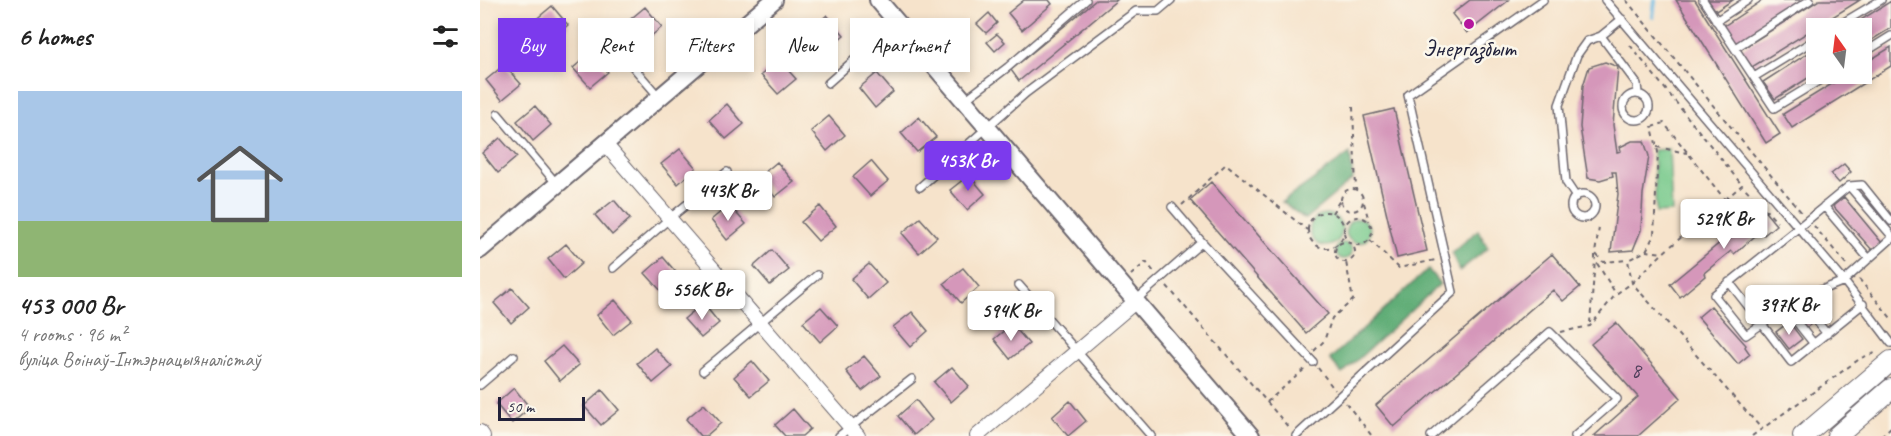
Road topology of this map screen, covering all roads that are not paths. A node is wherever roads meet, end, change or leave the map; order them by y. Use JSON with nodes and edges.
{"nodes":[{"id":1,"x":774,"y":0,"type":"edge"},
{"id":2,"x":878,"y":0,"type":"edge"},
{"id":3,"x":1086,"y":0,"type":"edge"},
{"id":4,"x":1171,"y":0,"type":"edge"},
{"id":5,"x":1543,"y":0,"type":"edge"},
{"id":6,"x":1605,"y":0,"type":"edge"},
{"id":7,"x":1702,"y":0,"type":"edge"},
{"id":8,"x":1748,"y":0,"type":"edge"},
{"id":9,"x":1810,"y":0,"type":"edge"},
{"id":10,"x":1881,"y":0,"type":"edge"},
{"id":11,"x":894,"y":18,"type":"edge"},
{"id":12,"x":1851,"y":18,"type":"edge"},
{"id":13,"x":1622,"y":19,"type":"junction"},
{"id":14,"x":1716,"y":21,"type":"junction"},
{"id":15,"x":1601,"y":36,"type":"junction"},
{"id":16,"x":1891,"y":36,"type":"edge"},
{"id":17,"x":1806,"y":45,"type":"edge"},
{"id":18,"x":1734,"y":48,"type":"junction"},
{"id":19,"x":1872,"y":48,"type":"edge"},
{"id":20,"x":850,"y":64,"type":"edge"},
{"id":21,"x":638,"y":72,"type":"edge"},
{"id":22,"x":940,"y":72,"type":"edge"},
{"id":23,"x":1754,"y":77,"type":"junction"},
{"id":24,"x":828,"y":83,"type":"dead end"},
{"id":25,"x":1814,"y":84,"type":"edge"},
{"id":26,"x":1638,"y":93,"type":"dead end"},
{"id":27,"x":660,"y":97,"type":"junction"},
{"id":28,"x":964,"y":100,"type":"junction"},
{"id":29,"x":498,"y":114,"type":"dead end"},
{"id":30,"x":987,"y":126,"type":"junction"},
{"id":31,"x":605,"y":144,"type":"junction"},
{"id":32,"x":727,"y":172,"type":"dead end"},
{"id":33,"x":557,"y":184,"type":"junction"},
{"id":34,"x":1849,"y":186,"type":"junction"},
{"id":35,"x":920,"y":187,"type":"dead end"},
{"id":36,"x":1576,"y":197,"type":"dead end"},
{"id":37,"x":1824,"y":206,"type":"junction"},
{"id":38,"x":1174,"y":209,"type":"road end"},
{"id":39,"x":670,"y":218,"type":"junction"},
{"id":40,"x":1891,"y":221,"type":"edge"},
{"id":41,"x":1798,"y":228,"type":"junction"},
{"id":42,"x":1891,"y":237,"type":"edge"},
{"id":43,"x":1202,"y":242,"type":"junction"},
{"id":44,"x":480,"y":250,"type":"edge"},
{"id":45,"x":1869,"y":259,"type":"junction"},
{"id":46,"x":614,"y":268,"type":"dead end"},
{"id":47,"x":817,"y":275,"type":"dead end"},
{"id":48,"x":1844,"y":281,"type":"junction"},
{"id":49,"x":1729,"y":282,"type":"junction"},
{"id":50,"x":1019,"y":285,"type":"dead end"},
{"id":51,"x":1799,"y":299,"type":"junction"},
{"id":52,"x":1136,"y":301,"type":"junction"},
{"id":53,"x":1863,"y":304,"type":"junction"},
{"id":54,"x":1784,"y":306,"type":"junction"},
{"id":55,"x":759,"y":322,"type":"junction"},
{"id":56,"x":1762,"y":324,"type":"junction"},
{"id":57,"x":1827,"y":334,"type":"junction"},
{"id":58,"x":1891,"y":343,"type":"edge"},
{"id":59,"x":1814,"y":344,"type":"junction"},
{"id":60,"x":1077,"y":351,"type":"junction"},
{"id":61,"x":514,"y":356,"type":"dead end"},
{"id":62,"x":1883,"y":358,"type":"edge"},
{"id":63,"x":1311,"y":359,"type":"road end"},
{"id":64,"x":703,"y":371,"type":"dead end"},
{"id":65,"x":912,"y":379,"type":"dead end"},
{"id":66,"x":480,"y":385,"type":"edge"},
{"id":67,"x":1891,"y":389,"type":"edge"},
{"id":68,"x":480,"y":432,"type":"edge"},
{"id":69,"x":849,"y":433,"type":"edge"},
{"id":70,"x":483,"y":436,"type":"edge"},
{"id":71,"x":977,"y":436,"type":"edge"},
{"id":72,"x":1151,"y":436,"type":"edge"},
{"id":73,"x":1251,"y":436,"type":"edge"},
{"id":74,"x":1296,"y":436,"type":"edge"},
{"id":75,"x":1431,"y":436,"type":"edge"},
{"id":76,"x":1575,"y":436,"type":"edge"},
{"id":77,"x":1803,"y":436,"type":"edge"},
{"id":78,"x":1838,"y":436,"type":"edge"}],
"edges":[{"from":1,"to":27,"type":"street"},
{"from":2,"to":11,"type":"street"},
{"from":3,"to":28,"type":"lane"},
{"from":4,"to":30,"type":"lane"},
{"from":5,"to":74,"type":"lane"},
{"from":6,"to":13,"type":"lane"},
{"from":7,"to":14,"type":"lane"},
{"from":8,"to":14,"type":"lane"},
{"from":9,"to":18,"type":"lane"},
{"from":10,"to":12,"type":"lane"},
{"from":13,"to":15,"type":"lane"},
{"from":13,"to":41,"type":"lane"},
{"from":14,"to":18,"type":"lane"},
{"from":15,"to":26,"type":"lane"},
{"from":15,"to":36,"type":"lane"},
{"from":16,"to":19,"type":"lane"},
{"from":17,"to":23,"type":"lane"},
{"from":18,"to":23,"type":"lane"},
{"from":20,"to":24,"type":"lane"},
{"from":21,"to":27,"type":"lane"},
{"from":22,"to":28,"type":"street"},
{"from":23,"to":25,"type":"lane"},
{"from":27,"to":31,"type":"street"},
{"from":28,"to":30,"type":"street"},
{"from":29,"to":33,"type":"lane"},
{"from":30,"to":35,"type":"lane"},
{"from":30,"to":52,"type":"street"},
{"from":31,"to":33,"type":"street"},
{"from":31,"to":39,"type":"street"},
{"from":32,"to":39,"type":"lane"},
{"from":33,"to":44,"type":"street"},
{"from":34,"to":37,"type":"lane"},
{"from":34,"to":40,"type":"lane"},
{"from":34,"to":42,"type":"lane"},
{"from":37,"to":41,"type":"lane"},
{"from":37,"to":45,"type":"lane"},
{"from":38,"to":43,"type":"lane"},
{"from":39,"to":46,"type":"lane"},
{"from":39,"to":55,"type":"street"},
{"from":41,"to":48,"type":"lane"},
{"from":41,"to":49,"type":"lane"},
{"from":42,"to":45,"type":"lane"},
{"from":43,"to":52,"type":"lane"},
{"from":43,"to":63,"type":"lane"},
{"from":45,"to":48,"type":"lane"},
{"from":47,"to":55,"type":"lane"},
{"from":48,"to":51,"type":"lane"},
{"from":48,"to":53,"type":"lane"},
{"from":49,"to":56,"type":"lane"},
{"from":49,"to":56,"type":"lane"},
{"from":50,"to":60,"type":"lane"},
{"from":51,"to":54,"type":"lane"},
{"from":51,"to":57,"type":"lane"},
{"from":52,"to":60,"type":"street"},
{"from":52,"to":73,"type":"street"},
{"from":53,"to":57,"type":"lane"},
{"from":53,"to":58,"type":"lane"},
{"from":54,"to":56,"type":"lane"},
{"from":54,"to":59,"type":"lane"},
{"from":55,"to":64,"type":"lane"},
{"from":55,"to":69,"type":"street"},
{"from":56,"to":59,"type":"lane"},
{"from":57,"to":59,"type":"lane"},
{"from":60,"to":71,"type":"street"},
{"from":60,"to":72,"type":"lane"},
{"from":61,"to":66,"type":"lane"},
{"from":62,"to":77,"type":"main road"},
{"from":65,"to":69,"type":"lane"},
{"from":67,"to":78,"type":"main road"},
{"from":68,"to":70,"type":"street"},
{"from":75,"to":76,"type":"lane"}]}
